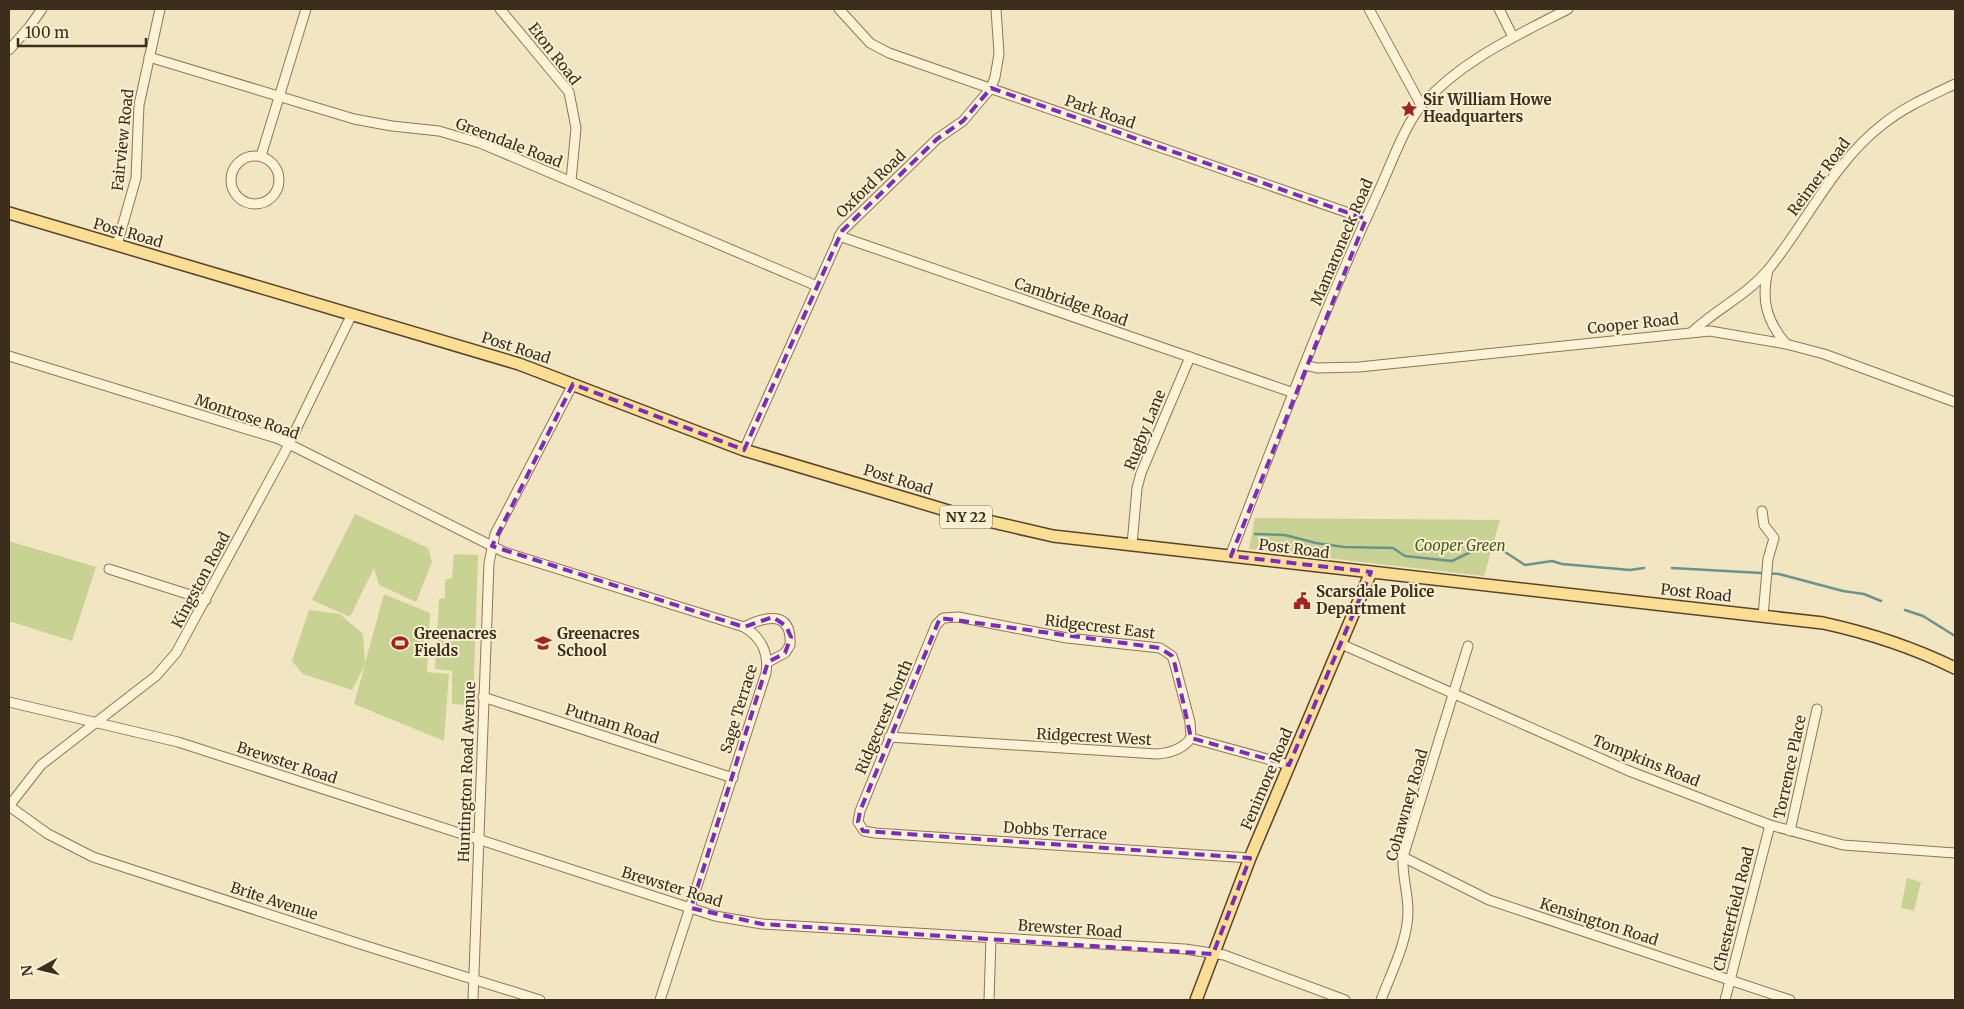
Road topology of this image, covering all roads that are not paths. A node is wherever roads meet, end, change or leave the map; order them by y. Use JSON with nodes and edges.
{"nodes":[{"id":1,"x":42,"y":9,"type":"edge"},
{"id":2,"x":160,"y":9,"type":"edge"},
{"id":3,"x":306,"y":9,"type":"edge"},
{"id":4,"x":500,"y":9,"type":"edge"},
{"id":5,"x":839,"y":9,"type":"edge"},
{"id":6,"x":996,"y":9,"type":"edge"},
{"id":7,"x":1369,"y":9,"type":"edge"},
{"id":8,"x":1499,"y":9,"type":"edge"},
{"id":9,"x":1568,"y":9,"type":"edge"},
{"id":10,"x":1513,"y":37,"type":"junction"},
{"id":11,"x":9,"y":50,"type":"edge"},
{"id":12,"x":149,"y":57,"type":"junction"},
{"id":13,"x":1955,"y":84,"type":"edge"},
{"id":14,"x":990,"y":88,"type":"junction"},
{"id":15,"x":280,"y":97,"type":"junction"},
{"id":16,"x":1421,"y":105,"type":"junction"},
{"id":17,"x":261,"y":156,"type":"junction"},
{"id":18,"x":571,"y":181,"type":"junction"},
{"id":19,"x":9,"y":214,"type":"edge"},
{"id":20,"x":1366,"y":219,"type":"junction"},
{"id":21,"x":840,"y":236,"type":"junction"},
{"id":22,"x":117,"y":245,"type":"junction"},
{"id":23,"x":1768,"y":269,"type":"junction"},
{"id":24,"x":817,"y":286,"type":"junction"},
{"id":25,"x":352,"y":314,"type":"junction"},
{"id":26,"x":1692,"y":332,"type":"junction"},
{"id":27,"x":1786,"y":344,"type":"junction"},
{"id":28,"x":9,"y":356,"type":"edge"},
{"id":29,"x":1190,"y":357,"type":"junction"},
{"id":30,"x":1305,"y":365,"type":"junction"},
{"id":31,"x":573,"y":384,"type":"junction"},
{"id":32,"x":1294,"y":393,"type":"junction"},
{"id":33,"x":1955,"y":402,"type":"edge"},
{"id":34,"x":288,"y":443,"type":"junction"},
{"id":35,"x":744,"y":450,"type":"junction"},
{"id":36,"x":1762,"y":511,"type":"dead end"},
{"id":37,"x":492,"y":546,"type":"junction"},
{"id":38,"x":1132,"y":546,"type":"junction"},
{"id":39,"x":1230,"y":556,"type":"junction"},
{"id":40,"x":109,"y":569,"type":"dead end"},
{"id":41,"x":1371,"y":572,"type":"junction"},
{"id":42,"x":206,"y":600,"type":"junction"},
{"id":43,"x":1763,"y":616,"type":"junction"},
{"id":44,"x":940,"y":619,"type":"joint"},
{"id":45,"x":744,"y":627,"type":"junction"},
{"id":46,"x":1341,"y":644,"type":"junction"},
{"id":47,"x":1468,"y":646,"type":"dead end"},
{"id":48,"x":768,"y":662,"type":"junction"},
{"id":49,"x":1955,"y":668,"type":"edge"},
{"id":50,"x":1453,"y":694,"type":"junction"},
{"id":51,"x":483,"y":697,"type":"junction"},
{"id":52,"x":9,"y":702,"type":"edge"},
{"id":53,"x":1817,"y":709,"type":"dead end"},
{"id":54,"x":99,"y":722,"type":"junction"},
{"id":55,"x":889,"y":737,"type":"junction"},
{"id":56,"x":1191,"y":738,"type":"junction"},
{"id":57,"x":1289,"y":765,"type":"junction"},
{"id":58,"x":733,"y":778,"type":"junction"},
{"id":59,"x":9,"y":806,"type":"edge"},
{"id":60,"x":1770,"y":825,"type":"junction"},
{"id":61,"x":860,"y":827,"type":"joint"},
{"id":62,"x":1790,"y":831,"type":"junction"},
{"id":63,"x":478,"y":839,"type":"junction"},
{"id":64,"x":1955,"y":853,"type":"edge"},
{"id":65,"x":1404,"y":857,"type":"junction"},
{"id":66,"x":1250,"y":858,"type":"junction"},
{"id":67,"x":691,"y":908,"type":"junction"},
{"id":68,"x":991,"y":938,"type":"junction"},
{"id":69,"x":1214,"y":954,"type":"junction"},
{"id":70,"x":473,"y":980,"type":"junction"},
{"id":71,"x":1730,"y":980,"type":"junction"},
{"id":72,"x":473,"y":1000,"type":"edge"},
{"id":73,"x":540,"y":1000,"type":"edge"},
{"id":74,"x":660,"y":1000,"type":"edge"},
{"id":75,"x":989,"y":1000,"type":"edge"},
{"id":76,"x":1196,"y":1000,"type":"edge"},
{"id":77,"x":1345,"y":1000,"type":"edge"},
{"id":78,"x":1381,"y":1000,"type":"edge"},
{"id":79,"x":1726,"y":1000,"type":"edge"},
{"id":80,"x":1790,"y":1000,"type":"edge"}],
"edges":[{"from":1,"to":11,"type":"street"},
{"from":2,"to":12,"type":"street","name":"Fairview Road"},
{"from":3,"to":15,"type":"street"},
{"from":4,"to":18,"type":"street","name":"Eton Road"},
{"from":5,"to":14,"type":"street","name":"Park Road"},
{"from":6,"to":14,"type":"street","name":"Oxford Road"},
{"from":7,"to":16,"type":"street"},
{"from":8,"to":10,"type":"street"},
{"from":9,"to":10,"type":"street","name":"Mamaroneck Road"},
{"from":10,"to":16,"type":"street","name":"Mamaroneck Road"},
{"from":12,"to":15,"type":"street","name":"Greendale Road"},
{"from":12,"to":22,"type":"street","name":"Fairview Road"},
{"from":13,"to":23,"type":"street","name":"Reimer Road"},
{"from":14,"to":20,"type":"street","name":"Park Road"},
{"from":14,"to":21,"type":"street","name":"Oxford Road"},
{"from":15,"to":17,"type":"street"},
{"from":15,"to":18,"type":"street","name":"Greendale Road"},
{"from":16,"to":20,"type":"street","name":"Mamaroneck Road"},
{"from":17,"to":17,"type":"street"},
{"from":18,"to":24,"type":"street","name":"Greendale Road"},
{"from":19,"to":22,"type":"main road","name":"Post Road","number":"NY 22"},
{"from":20,"to":30,"type":"street","name":"Mamaroneck Road"},
{"from":21,"to":24,"type":"street","name":"Oxford Road"},
{"from":21,"to":29,"type":"street","name":"Cambridge Road"},
{"from":22,"to":25,"type":"main road","name":"Post Road","number":"NY 22"},
{"from":23,"to":26,"type":"street","name":"Reimer Road"},
{"from":23,"to":27,"type":"street","name":"Reimer Road"},
{"from":24,"to":35,"type":"street","name":"Oxford Road"},
{"from":25,"to":31,"type":"main road","name":"Post Road","number":"NY 22"},
{"from":25,"to":34,"type":"street","name":"Kingston Road"},
{"from":26,"to":27,"type":"street","name":"Cooper Road"},
{"from":26,"to":30,"type":"street","name":"Cooper Road"},
{"from":27,"to":33,"type":"street","name":"Cooper Road"},
{"from":28,"to":34,"type":"street","name":"Montrose Road"},
{"from":29,"to":32,"type":"street","name":"Cambridge Road"},
{"from":29,"to":38,"type":"street","name":"Rugby Lane"},
{"from":30,"to":32,"type":"street","name":"Mamaroneck Road"},
{"from":31,"to":35,"type":"main road","name":"Post Road","number":"NY 22"},
{"from":31,"to":37,"type":"street","name":"Huntington Road Avenue"},
{"from":32,"to":39,"type":"street","name":"Mamaroneck Road"},
{"from":34,"to":37,"type":"street","name":"Montrose Road"},
{"from":34,"to":42,"type":"street","name":"Kingston Road"},
{"from":35,"to":38,"type":"main road","name":"Post Road","number":"NY 22"},
{"from":36,"to":43,"type":"street"},
{"from":37,"to":45,"type":"street","name":"Sage Terrace"},
{"from":37,"to":51,"type":"street","name":"Huntington Road Avenue"},
{"from":38,"to":39,"type":"main road","name":"Post Road","number":"NY 22"},
{"from":39,"to":41,"type":"main road","name":"Post Road","number":"NY 22"},
{"from":40,"to":42,"type":"street"},
{"from":41,"to":43,"type":"main road","name":"Post Road","number":"NY 22"},
{"from":41,"to":46,"type":"main road","name":"Fenimore Road"},
{"from":42,"to":54,"type":"street","name":"Kingston Road"},
{"from":43,"to":49,"type":"main road","name":"Post Road","number":"NY 22"},
{"from":44,"to":55,"type":"street","name":"Ridgecrest North"},
{"from":44,"to":56,"type":"street","name":"Ridgecrest East"},
{"from":45,"to":48,"type":"street","name":"Sage Terrace"},
{"from":45,"to":48,"type":"street"},
{"from":46,"to":50,"type":"street","name":"Tompkins Road"},
{"from":46,"to":57,"type":"main road","name":"Fenimore Road"},
{"from":47,"to":50,"type":"street","name":"Cohawney Road"},
{"from":48,"to":58,"type":"street","name":"Sage Terrace"},
{"from":50,"to":60,"type":"street","name":"Tompkins Road"},
{"from":50,"to":65,"type":"street","name":"Cohawney Road"},
{"from":51,"to":58,"type":"street","name":"Putnam Road"},
{"from":51,"to":63,"type":"street","name":"Huntington Road Avenue"},
{"from":52,"to":54,"type":"street","name":"Brewster Road"},
{"from":53,"to":62,"type":"street","name":"Torrence Place"},
{"from":54,"to":59,"type":"street","name":"Kingston Road"},
{"from":54,"to":63,"type":"street","name":"Brewster Road"},
{"from":55,"to":56,"type":"street","name":"Ridgecrest West"},
{"from":55,"to":61,"type":"street","name":"Ridgecrest North"},
{"from":56,"to":57,"type":"street"},
{"from":57,"to":66,"type":"main road","name":"Fenimore Road"},
{"from":58,"to":67,"type":"street","name":"Sage Terrace"},
{"from":59,"to":70,"type":"street","name":"Brite Avenue"},
{"from":60,"to":62,"type":"street","name":"Tompkins Road"},
{"from":60,"to":71,"type":"street","name":"Chesterfield Road"},
{"from":61,"to":66,"type":"street","name":"Dobbs Terrace"},
{"from":62,"to":64,"type":"street","name":"Tompkins Road"},
{"from":63,"to":67,"type":"street","name":"Brewster Road"},
{"from":63,"to":70,"type":"street","name":"Huntington Road Avenue"},
{"from":65,"to":71,"type":"street","name":"Kensington Road"},
{"from":65,"to":78,"type":"street","name":"Cohawney Road"},
{"from":66,"to":69,"type":"main road","name":"Fenimore Road"},
{"from":67,"to":68,"type":"street","name":"Brewster Road"},
{"from":67,"to":74,"type":"street","name":"Sage Terrace"},
{"from":68,"to":69,"type":"street","name":"Brewster Road"},
{"from":68,"to":75,"type":"street"},
{"from":69,"to":76,"type":"main road","name":"Fenimore Road"},
{"from":69,"to":77,"type":"street","name":"Brewster Road"},
{"from":70,"to":72,"type":"street","name":"Huntington Road Avenue"},
{"from":70,"to":73,"type":"street","name":"Brite Avenue"},
{"from":71,"to":79,"type":"street","name":"Chesterfield Road"},
{"from":71,"to":80,"type":"street","name":"Kensington Road"}]}
